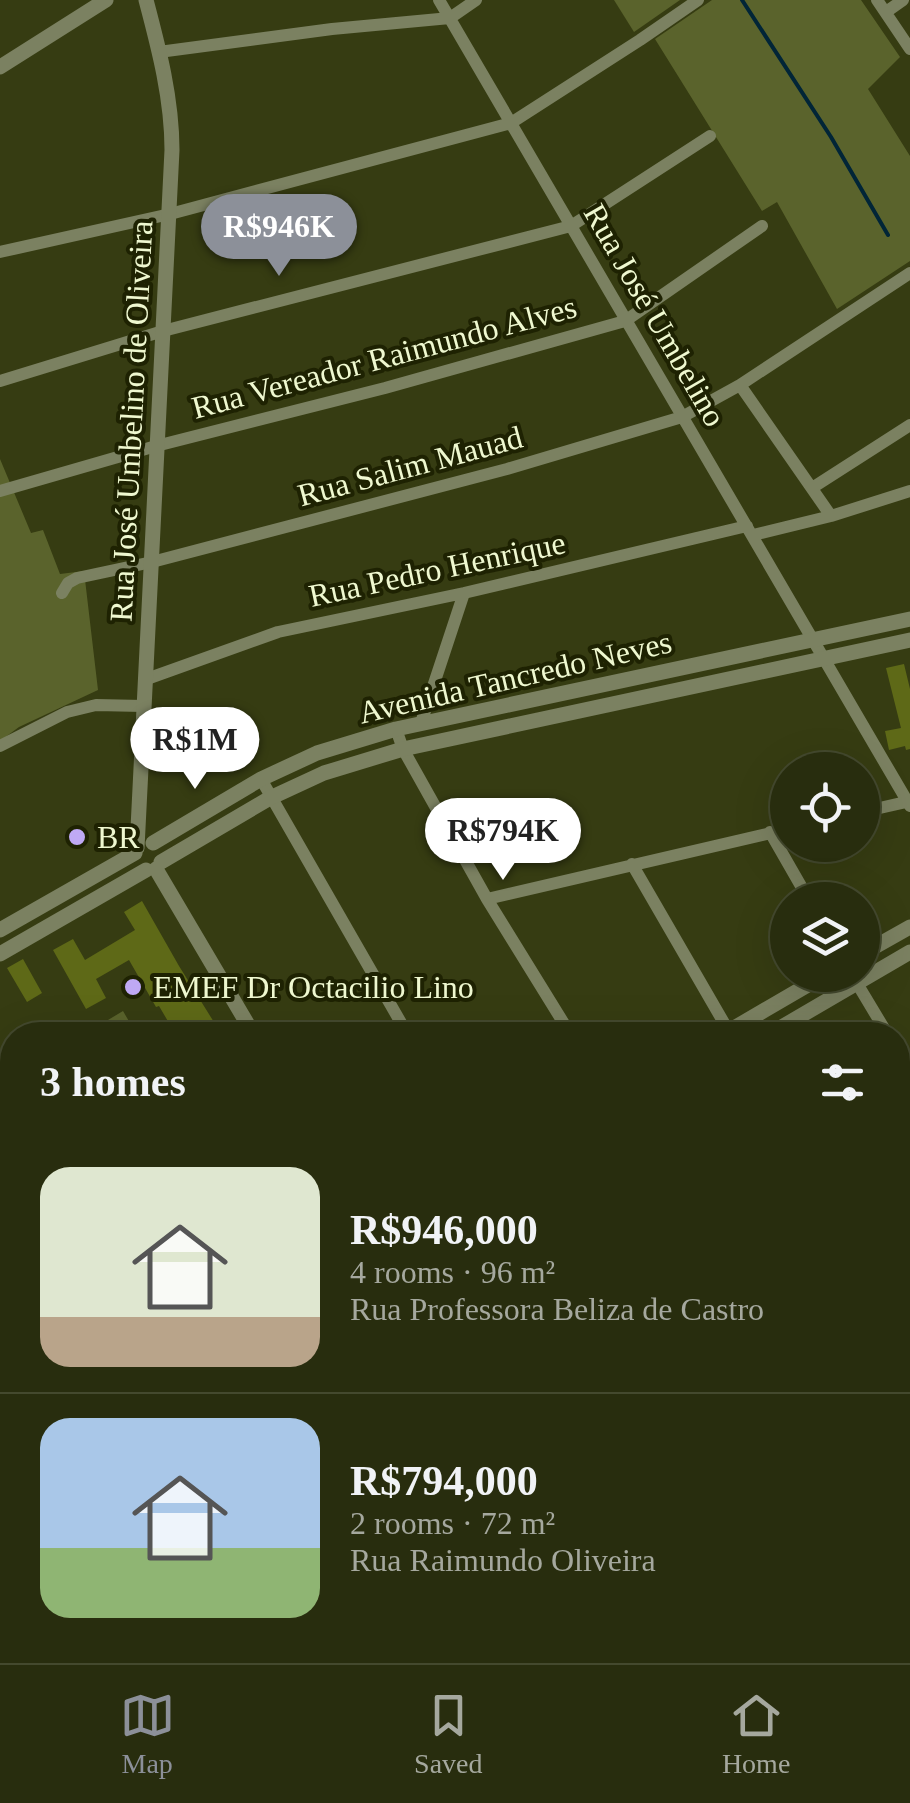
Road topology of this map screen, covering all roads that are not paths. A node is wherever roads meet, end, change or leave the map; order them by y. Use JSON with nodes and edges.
{"nodes":[{"id":1,"x":106,"y":0,"type":"edge"},
{"id":2,"x":146,"y":0,"type":"edge"},
{"id":3,"x":439,"y":0,"type":"edge"},
{"id":4,"x":476,"y":0,"type":"edge"},
{"id":5,"x":698,"y":0,"type":"edge"},
{"id":6,"x":877,"y":0,"type":"edge"},
{"id":7,"x":904,"y":0,"type":"edge"},
{"id":8,"x":886,"y":12,"type":"junction"},
{"id":9,"x":450,"y":18,"type":"junction"},
{"id":10,"x":910,"y":50,"type":"edge"},
{"id":11,"x":159,"y":52,"type":"junction"},
{"id":12,"x":0,"y":67,"type":"edge"},
{"id":13,"x":512,"y":124,"type":"junction"},
{"id":14,"x":710,"y":136,"type":"dead end"},
{"id":15,"x":170,"y":214,"type":"junction"},
{"id":16,"x":571,"y":226,"type":"junction"},
{"id":17,"x":762,"y":226,"type":"dead end"},
{"id":18,"x":0,"y":252,"type":"edge"},
{"id":19,"x":910,"y":273,"type":"edge"},
{"id":20,"x":625,"y":321,"type":"junction"},
{"id":21,"x":163,"y":331,"type":"junction"},
{"id":22,"x":0,"y":381,"type":"edge"},
{"id":23,"x":740,"y":385,"type":"junction"},
{"id":24,"x":682,"y":417,"type":"junction"},
{"id":25,"x":910,"y":425,"type":"edge"},
{"id":26,"x":156,"y":446,"type":"junction"},
{"id":27,"x":812,"y":488,"type":"junction"},
{"id":28,"x":0,"y":491,"type":"edge"},
{"id":29,"x":910,"y":491,"type":"edge"},
{"id":30,"x":831,"y":516,"type":"junction"},
{"id":31,"x":750,"y":531,"type":"junction"},
{"id":32,"x":152,"y":562,"type":"junction"},
{"id":33,"x":62,"y":593,"type":"dead end"},
{"id":34,"x":464,"y":593,"type":"junction"},
{"id":35,"x":910,"y":620,"type":"edge"},
{"id":36,"x":910,"y":640,"type":"edge"},
{"id":37,"x":812,"y":641,"type":"junction"},
{"id":38,"x":823,"y":659,"type":"junction"},
{"id":39,"x":144,"y":680,"type":"junction"},
{"id":40,"x":143,"y":706,"type":"junction"},
{"id":41,"x":420,"y":723,"type":"junction"},
{"id":42,"x":396,"y":729,"type":"junction"},
{"id":43,"x":0,"y":746,"type":"edge"},
{"id":44,"x":403,"y":750,"type":"junction"},
{"id":45,"x":261,"y":779,"type":"junction"},
{"id":46,"x":270,"y":798,"type":"junction"},
{"id":47,"x":909,"y":803,"type":"edge"},
{"id":48,"x":880,"y":809,"type":"edge"},
{"id":49,"x":770,"y":832,"type":"edge"},
{"id":50,"x":144,"y":847,"type":"junction"},
{"id":51,"x":632,"y":864,"type":"junction"},
{"id":52,"x":154,"y":867,"type":"junction"},
{"id":53,"x":56,"y":898,"type":"junction"},
{"id":54,"x":488,"y":899,"type":"junction"},
{"id":55,"x":66,"y":916,"type":"junction"},
{"id":56,"x":910,"y":926,"type":"edge"},
{"id":57,"x":0,"y":930,"type":"edge"},
{"id":58,"x":880,"y":944,"type":"edge"},
{"id":59,"x":910,"y":952,"type":"edge"},
{"id":60,"x":0,"y":954,"type":"edge"},
{"id":61,"x":880,"y":967,"type":"edge"},
{"id":62,"x":797,"y":992,"type":"edge"},
{"id":63,"x":835,"y":992,"type":"edge"},
{"id":64,"x":863,"y":992,"type":"edge"},
{"id":65,"x":246,"y":1022,"type":"edge"},
{"id":66,"x":400,"y":1022,"type":"edge"},
{"id":67,"x":562,"y":1022,"type":"edge"},
{"id":68,"x":720,"y":1022,"type":"edge"},
{"id":69,"x":747,"y":1022,"type":"edge"},
{"id":70,"x":788,"y":1022,"type":"edge"},
{"id":71,"x":880,"y":1022,"type":"edge"}],
"edges":[{"from":1,"to":12,"type":"street"},
{"from":2,"to":11,"type":"street","name":"Rua José Umbelino de Oliveira"},
{"from":3,"to":9,"type":"street","name":"Rua José Umbelino"},
{"from":4,"to":9,"type":"street"},
{"from":5,"to":13,"type":"street"},
{"from":6,"to":8,"type":"street"},
{"from":7,"to":8,"type":"street"},
{"from":8,"to":10,"type":"street"},
{"from":9,"to":11,"type":"street"},
{"from":9,"to":13,"type":"street","name":"Rua José Umbelino"},
{"from":11,"to":15,"type":"street","name":"Rua José Umbelino de Oliveira"},
{"from":13,"to":15,"type":"street"},
{"from":13,"to":16,"type":"street","name":"Rua José Umbelino"},
{"from":14,"to":16,"type":"street"},
{"from":15,"to":18,"type":"street"},
{"from":15,"to":21,"type":"street","name":"Rua José Umbelino de Oliveira"},
{"from":16,"to":20,"type":"street","name":"Rua José Umbelino"},
{"from":16,"to":21,"type":"street"},
{"from":17,"to":20,"type":"street","name":"Rua Vereador Raimundo Alves"},
{"from":19,"to":23,"type":"street","name":"Rua Salim Mauad"},
{"from":20,"to":24,"type":"street","name":"Rua José Umbelino"},
{"from":20,"to":26,"type":"street","name":"Rua Vereador Raimundo Alves"},
{"from":21,"to":22,"type":"street"},
{"from":21,"to":26,"type":"street","name":"Rua José Umbelino de Oliveira"},
{"from":23,"to":24,"type":"street","name":"Rua Salim Mauad"},
{"from":23,"to":27,"type":"street"},
{"from":24,"to":31,"type":"street","name":"Rua José Umbelino"},
{"from":24,"to":32,"type":"street","name":"Rua Salim Mauad"},
{"from":25,"to":27,"type":"street"},
{"from":26,"to":28,"type":"street"},
{"from":26,"to":32,"type":"street","name":"Rua José Umbelino de Oliveira"},
{"from":27,"to":30,"type":"street"},
{"from":29,"to":30,"type":"street","name":"Rua Pedro Henrique"},
{"from":30,"to":31,"type":"street","name":"Rua Pedro Henrique"},
{"from":31,"to":34,"type":"street","name":"Rua Pedro Henrique"},
{"from":31,"to":37,"type":"street","name":"Rua José Umbelino"},
{"from":32,"to":33,"type":"street","name":"Rua Salim Mauad"},
{"from":32,"to":39,"type":"street","name":"Rua José Umbelino de Oliveira"},
{"from":34,"to":39,"type":"street","name":"Rua Pedro Henrique"},
{"from":34,"to":41,"type":"street"},
{"from":35,"to":37,"type":"street","name":"Avenida Tancredo Neves"},
{"from":36,"to":38,"type":"street","name":"Avenida Tancredo Neves"},
{"from":37,"to":38,"type":"street","name":"Rua José Umbelino"},
{"from":37,"to":41,"type":"street","name":"Avenida Tancredo Neves"},
{"from":38,"to":44,"type":"street","name":"Avenida Tancredo Neves"},
{"from":38,"to":47,"type":"street","name":"Rua José Umbelino"},
{"from":39,"to":40,"type":"street","name":"Rua José Umbelino de Oliveira"},
{"from":40,"to":43,"type":"street"},
{"from":40,"to":50,"type":"street","name":"Rua José Umbelino de Oliveira"},
{"from":41,"to":42,"type":"street","name":"Avenida Tancredo Neves"},
{"from":42,"to":44,"type":"street"},
{"from":42,"to":45,"type":"street","name":"Avenida Tancredo Neves"},
{"from":44,"to":46,"type":"street","name":"Avenida Tancredo Neves"},
{"from":44,"to":54,"type":"street"},
{"from":45,"to":46,"type":"street"},
{"from":45,"to":50,"type":"street","name":"Avenida Tancredo Neves"},
{"from":46,"to":52,"type":"street","name":"Avenida Tancredo Neves"},
{"from":46,"to":66,"type":"street"},
{"from":47,"to":48,"type":"street"},
{"from":49,"to":51,"type":"street"},
{"from":50,"to":52,"type":"street"},
{"from":50,"to":52,"type":"street"},
{"from":50,"to":53,"type":"street","name":"Avenida Tancredo Neves"},
{"from":51,"to":54,"type":"street"},
{"from":51,"to":68,"type":"street"},
{"from":52,"to":55,"type":"street","name":"Avenida Tancredo Neves"},
{"from":52,"to":65,"type":"street"},
{"from":53,"to":55,"type":"street"},
{"from":53,"to":57,"type":"street","name":"Avenida Tancredo Neves"},
{"from":54,"to":67,"type":"street"},
{"from":55,"to":60,"type":"street","name":"Avenida Tancredo Neves"},
{"from":56,"to":58,"type":"street"},
{"from":59,"to":61,"type":"street"},
{"from":62,"to":69,"type":"street"},
{"from":63,"to":70,"type":"street"},
{"from":64,"to":71,"type":"street"}]}
